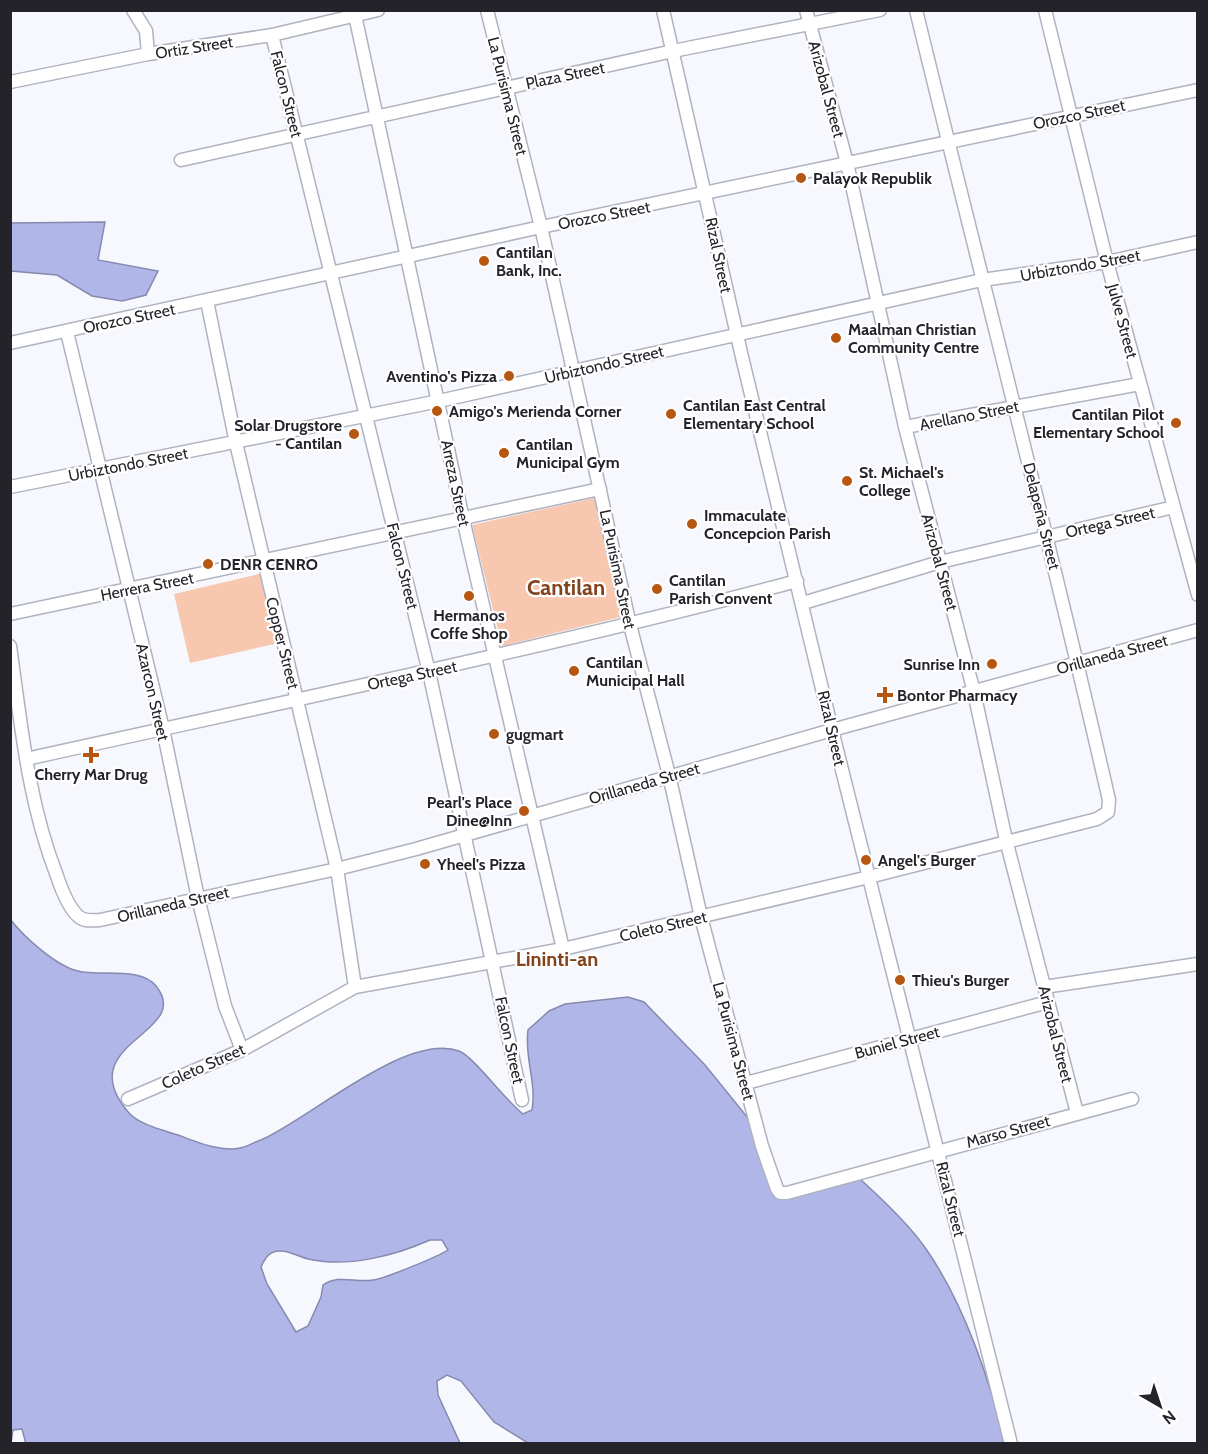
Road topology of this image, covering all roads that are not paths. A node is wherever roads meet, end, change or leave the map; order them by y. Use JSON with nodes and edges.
{"nodes":[{"id":1,"x":133,"y":10,"type":"edge"},
{"id":2,"x":378,"y":10,"type":"edge"},
{"id":3,"x":487,"y":10,"type":"edge"},
{"id":4,"x":663,"y":10,"type":"edge"},
{"id":5,"x":880,"y":10,"type":"edge"},
{"id":6,"x":916,"y":10,"type":"edge"},
{"id":7,"x":1045,"y":10,"type":"edge"},
{"id":8,"x":355,"y":15,"type":"junction"},
{"id":9,"x":808,"y":17,"type":"edge"},
{"id":10,"x":272,"y":35,"type":"junction"},
{"id":11,"x":673,"y":51,"type":"junction"},
{"id":12,"x":148,"y":54,"type":"junction"},
{"id":13,"x":10,"y":82,"type":"edge"},
{"id":14,"x":505,"y":88,"type":"junction"},
{"id":15,"x":1197,"y":90,"type":"edge"},
{"id":16,"x":1072,"y":115,"type":"junction"},
{"id":17,"x":375,"y":116,"type":"junction"},
{"id":18,"x":297,"y":133,"type":"junction"},
{"id":19,"x":948,"y":141,"type":"junction"},
{"id":20,"x":181,"y":160,"type":"dead end"},
{"id":21,"x":847,"y":163,"type":"junction"},
{"id":22,"x":706,"y":194,"type":"junction"},
{"id":23,"x":541,"y":227,"type":"junction"},
{"id":24,"x":1197,"y":242,"type":"edge"},
{"id":25,"x":407,"y":257,"type":"junction"},
{"id":26,"x":1107,"y":262,"type":"junction"},
{"id":27,"x":333,"y":274,"type":"junction"},
{"id":28,"x":982,"y":280,"type":"junction"},
{"id":29,"x":207,"y":301,"type":"junction"},
{"id":30,"x":879,"y":304,"type":"junction"},
{"id":31,"x":67,"y":332,"type":"junction"},
{"id":32,"x":736,"y":334,"type":"junction"},
{"id":33,"x":10,"y":343,"type":"edge"},
{"id":34,"x":574,"y":371,"type":"junction"},
{"id":35,"x":1140,"y":384,"type":"junction"},
{"id":36,"x":439,"y":400,"type":"junction"},
{"id":37,"x":1013,"y":407,"type":"junction"},
{"id":38,"x":364,"y":414,"type":"junction"},
{"id":39,"x":905,"y":428,"type":"junction"},
{"id":40,"x":236,"y":443,"type":"junction"},
{"id":41,"x":98,"y":470,"type":"junction"},
{"id":42,"x":10,"y":487,"type":"edge"},
{"id":43,"x":600,"y":489,"type":"junction"},
{"id":44,"x":1174,"y":507,"type":"junction"},
{"id":45,"x":463,"y":519,"type":"junction"},
{"id":46,"x":396,"y":534,"type":"junction"},
{"id":47,"x":1048,"y":536,"type":"junction"},
{"id":48,"x":263,"y":560,"type":"junction"},
{"id":49,"x":940,"y":562,"type":"junction"},
{"id":50,"x":797,"y":581,"type":"junction"},
{"id":51,"x":129,"y":590,"type":"junction"},
{"id":52,"x":1197,"y":595,"type":"edge"},
{"id":53,"x":802,"y":603,"type":"junction"},
{"id":54,"x":10,"y":614,"type":"edge"},
{"id":55,"x":630,"y":624,"type":"junction"},
{"id":56,"x":1197,"y":630,"type":"edge"},
{"id":57,"x":10,"y":646,"type":"edge"},
{"id":58,"x":496,"y":656,"type":"junction"},
{"id":59,"x":1078,"y":663,"type":"junction"},
{"id":60,"x":429,"y":672,"type":"junction"},
{"id":61,"x":13,"y":692,"type":"edge"},
{"id":62,"x":974,"y":692,"type":"junction"},
{"id":63,"x":297,"y":700,"type":"junction"},
{"id":64,"x":162,"y":729,"type":"junction"},
{"id":65,"x":832,"y":730,"type":"junction"},
{"id":66,"x":26,"y":759,"type":"junction"},
{"id":67,"x":669,"y":776,"type":"junction"},
{"id":68,"x":1107,"y":812,"type":"joint"},
{"id":69,"x":530,"y":817,"type":"junction"},
{"id":70,"x":466,"y":834,"type":"junction"},
{"id":71,"x":1006,"y":840,"type":"junction"},
{"id":72,"x":337,"y":869,"type":"junction"},
{"id":73,"x":869,"y":877,"type":"junction"},
{"id":74,"x":198,"y":898,"type":"junction"},
{"id":75,"x":701,"y":917,"type":"junction"},
{"id":76,"x":563,"y":949,"type":"junction"},
{"id":77,"x":494,"y":960,"type":"junction"},
{"id":78,"x":1197,"y":964,"type":"edge"},
{"id":79,"x":355,"y":987,"type":"junction"},
{"id":80,"x":1044,"y":987,"type":"junction"},
{"id":81,"x":1048,"y":1002,"type":"junction"},
{"id":82,"x":909,"y":1039,"type":"junction"},
{"id":83,"x":242,"y":1050,"type":"junction"},
{"id":84,"x":746,"y":1083,"type":"junction"},
{"id":85,"x":128,"y":1098,"type":"dead end"},
{"id":86,"x":1132,"y":1099,"type":"dead end"},
{"id":87,"x":522,"y":1100,"type":"dead end"},
{"id":88,"x":1077,"y":1113,"type":"junction"},
{"id":89,"x":939,"y":1150,"type":"junction"},
{"id":90,"x":780,"y":1193,"type":"joint"},
{"id":91,"x":1011,"y":1443,"type":"edge"}],
"edges":[{"from":1,"to":12,"type":"street"},
{"from":2,"to":8,"type":"street","name":"Ortiz Street"},
{"from":3,"to":14,"type":"street","name":"La Purisima Street"},
{"from":4,"to":11,"type":"street","name":"Rizal Street"},
{"from":5,"to":9,"type":"street","name":"Plaza Street"},
{"from":6,"to":19,"type":"street","name":"Delapeña Street"},
{"from":7,"to":16,"type":"street","name":"Julve Street"},
{"from":8,"to":10,"type":"street","name":"Ortiz Street"},
{"from":8,"to":17,"type":"street","name":"Arreza Street"},
{"from":9,"to":11,"type":"street","name":"Plaza Street"},
{"from":9,"to":21,"type":"street","name":"Arizobal Street"},
{"from":10,"to":12,"type":"street","name":"Ortiz Street"},
{"from":10,"to":18,"type":"street","name":"Falcon Street"},
{"from":11,"to":14,"type":"street","name":"Plaza Street"},
{"from":11,"to":22,"type":"street","name":"Rizal Street"},
{"from":12,"to":13,"type":"street","name":"Ortiz Street"},
{"from":14,"to":17,"type":"street","name":"Plaza Street"},
{"from":14,"to":23,"type":"street","name":"La Purisima Street"},
{"from":15,"to":16,"type":"street","name":"Orozco Street"},
{"from":16,"to":19,"type":"street","name":"Orozco Street"},
{"from":16,"to":26,"type":"street","name":"Julve Street"},
{"from":17,"to":18,"type":"street","name":"Plaza Street"},
{"from":17,"to":25,"type":"street","name":"Arreza Street"},
{"from":18,"to":20,"type":"street","name":"Plaza Street"},
{"from":18,"to":27,"type":"street","name":"Falcon Street"},
{"from":19,"to":21,"type":"street","name":"Orozco Street"},
{"from":19,"to":28,"type":"street","name":"Delapeña Street"},
{"from":21,"to":22,"type":"street","name":"Orozco Street"},
{"from":21,"to":30,"type":"street","name":"Arizobal Street"},
{"from":22,"to":23,"type":"street","name":"Orozco Street"},
{"from":22,"to":32,"type":"street","name":"Rizal Street"},
{"from":23,"to":25,"type":"street","name":"Orozco Street"},
{"from":23,"to":34,"type":"street","name":"La Purisima Street"},
{"from":24,"to":26,"type":"street","name":"Urbiztondo Street"},
{"from":25,"to":27,"type":"street","name":"Orozco Street"},
{"from":25,"to":36,"type":"street","name":"Arreza Street"},
{"from":26,"to":28,"type":"street","name":"Urbiztondo Street"},
{"from":26,"to":35,"type":"street","name":"Julve Street"},
{"from":27,"to":29,"type":"street","name":"Orozco Street"},
{"from":27,"to":38,"type":"street","name":"Falcon Street"},
{"from":28,"to":30,"type":"street","name":"Urbiztondo Street"},
{"from":28,"to":37,"type":"street","name":"Delapeña Street"},
{"from":29,"to":31,"type":"street","name":"Orozco Street"},
{"from":29,"to":40,"type":"street","name":"Copper Street"},
{"from":30,"to":32,"type":"street","name":"Urbiztondo Street"},
{"from":30,"to":39,"type":"street","name":"Arizobal Street"},
{"from":31,"to":33,"type":"street","name":"Orozco Street"},
{"from":31,"to":41,"type":"street","name":"Azarcon Street"},
{"from":32,"to":34,"type":"street","name":"Urbiztondo Street"},
{"from":32,"to":50,"type":"street","name":"Rizal Street"},
{"from":34,"to":36,"type":"street","name":"Urbiztondo Street"},
{"from":34,"to":43,"type":"street","name":"La Purisima Street"},
{"from":35,"to":37,"type":"street","name":"Arellano Street"},
{"from":35,"to":44,"type":"street","name":"Julve Street"},
{"from":36,"to":38,"type":"street","name":"Urbiztondo Street"},
{"from":36,"to":45,"type":"street","name":"Arreza Street"},
{"from":37,"to":39,"type":"street","name":"Arellano Street"},
{"from":37,"to":47,"type":"street","name":"Delapeña Street"},
{"from":38,"to":40,"type":"street","name":"Urbiztondo Street"},
{"from":38,"to":46,"type":"street","name":"Falcon Street"},
{"from":39,"to":49,"type":"street","name":"Arizobal Street"},
{"from":40,"to":41,"type":"street","name":"Urbiztondo Street"},
{"from":40,"to":48,"type":"street","name":"Copper Street"},
{"from":41,"to":42,"type":"street","name":"Urbiztondo Street"},
{"from":41,"to":51,"type":"street","name":"Azarcon Street"},
{"from":43,"to":45,"type":"street","name":"Herrera Street"},
{"from":43,"to":55,"type":"street","name":"La Purisima Street"},
{"from":44,"to":47,"type":"street","name":"Ortega Street"},
{"from":44,"to":52,"type":"street","name":"Julve Street"},
{"from":45,"to":46,"type":"street","name":"Herrera Street"},
{"from":45,"to":58,"type":"street","name":"Arreza Street"},
{"from":46,"to":48,"type":"street","name":"Herrera Street"},
{"from":46,"to":60,"type":"street","name":"Falcon Street"},
{"from":47,"to":49,"type":"street","name":"Ortega Street"},
{"from":47,"to":59,"type":"street","name":"Delapeña Street"},
{"from":48,"to":51,"type":"street","name":"Herrera Street"},
{"from":48,"to":63,"type":"street","name":"Copper Street"},
{"from":49,"to":53,"type":"street","name":"Ortega Street"},
{"from":49,"to":62,"type":"street","name":"Arizobal Street"},
{"from":50,"to":53,"type":"street","name":"Rizal Street"},
{"from":50,"to":55,"type":"street","name":"Ortega Street"},
{"from":51,"to":54,"type":"street","name":"Herrera Street"},
{"from":51,"to":64,"type":"street","name":"Azarcon Street"},
{"from":53,"to":65,"type":"street","name":"Rizal Street"},
{"from":55,"to":58,"type":"street","name":"Ortega Street"},
{"from":55,"to":67,"type":"street","name":"La Purisima Street"},
{"from":56,"to":59,"type":"street","name":"Orillaneda Street"},
{"from":57,"to":61,"type":"street"},
{"from":58,"to":60,"type":"street","name":"Ortega Street"},
{"from":58,"to":69,"type":"street","name":"Arreza Street"},
{"from":59,"to":62,"type":"street","name":"Orillaneda Street"},
{"from":59,"to":68,"type":"street","name":"Delapeña Street"},
{"from":60,"to":63,"type":"street","name":"Ortega Street"},
{"from":60,"to":70,"type":"street","name":"Falcon Street"},
{"from":61,"to":66,"type":"street"},
{"from":62,"to":65,"type":"street","name":"Orillaneda Street"},
{"from":62,"to":71,"type":"street","name":"Arizobal Street"},
{"from":63,"to":64,"type":"street","name":"Ortega Street"},
{"from":63,"to":72,"type":"street","name":"Copper Street"},
{"from":64,"to":66,"type":"street","name":"Ortega Street"},
{"from":64,"to":74,"type":"street","name":"Azarcon Street"},
{"from":65,"to":67,"type":"street","name":"Orillaneda Street"},
{"from":65,"to":73,"type":"street","name":"Rizal Street"},
{"from":66,"to":74,"type":"street","name":"Orillaneda Street"},
{"from":67,"to":69,"type":"street","name":"Orillaneda Street"},
{"from":67,"to":75,"type":"street","name":"La Purisima Street"},
{"from":68,"to":71,"type":"street","name":"Coleto Street"},
{"from":69,"to":70,"type":"street","name":"Orillaneda Street"},
{"from":69,"to":76,"type":"street","name":"Arreza Street"},
{"from":70,"to":72,"type":"street","name":"Orillaneda Street"},
{"from":70,"to":77,"type":"street","name":"Falcon Street"},
{"from":71,"to":73,"type":"street","name":"Coleto Street"},
{"from":71,"to":80,"type":"street","name":"Arizobal Street"},
{"from":72,"to":74,"type":"street","name":"Orillaneda Street"},
{"from":72,"to":79,"type":"street","name":"Copper Street"},
{"from":73,"to":75,"type":"street","name":"Coleto Street"},
{"from":73,"to":82,"type":"street","name":"Rizal Street"},
{"from":74,"to":83,"type":"street","name":"Azarcon Street"},
{"from":75,"to":76,"type":"street","name":"Coleto Street"},
{"from":75,"to":84,"type":"street","name":"La Purisima Street"},
{"from":76,"to":77,"type":"street","name":"Coleto Street"},
{"from":77,"to":79,"type":"street","name":"Coleto Street"},
{"from":77,"to":87,"type":"street","name":"Falcon Street"},
{"from":78,"to":80,"type":"street"},
{"from":79,"to":83,"type":"street","name":"Coleto Street"},
{"from":80,"to":81,"type":"street","name":"Arizobal Street"},
{"from":81,"to":82,"type":"street","name":"Buniel Street"},
{"from":81,"to":88,"type":"street","name":"Arizobal Street"},
{"from":82,"to":84,"type":"street","name":"Buniel Street"},
{"from":82,"to":89,"type":"street","name":"Rizal Street"},
{"from":83,"to":85,"type":"street","name":"Coleto Street"},
{"from":84,"to":90,"type":"street","name":"La Purisima Street"},
{"from":86,"to":88,"type":"street","name":"Marso Street"},
{"from":88,"to":89,"type":"street","name":"Marso Street"},
{"from":89,"to":90,"type":"street","name":"Marso Street"},
{"from":89,"to":91,"type":"street","name":"Rizal Street"}]}
